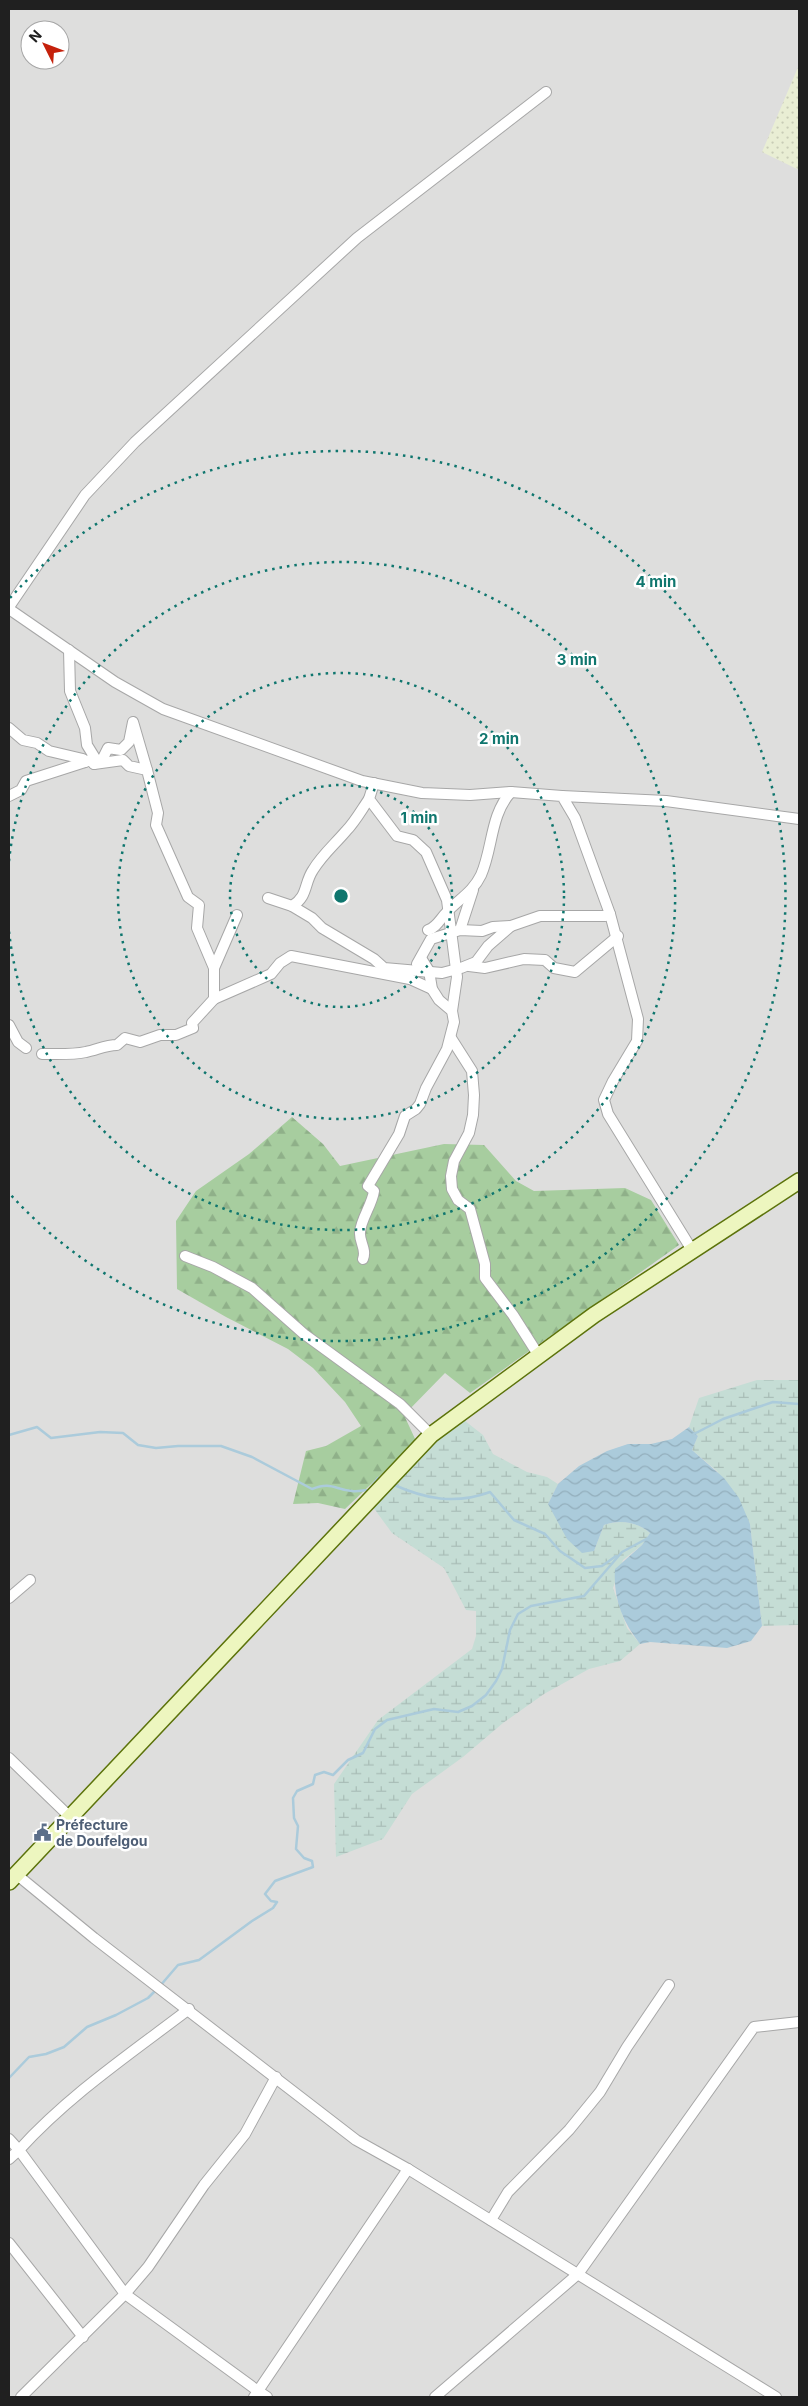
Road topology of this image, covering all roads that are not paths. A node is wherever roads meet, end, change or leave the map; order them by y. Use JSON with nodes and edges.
{"nodes":[{"id":1,"x":546,"y":92,"type":"dead end"},
{"id":2,"x":9,"y":608,"type":"edge"},
{"id":3,"x":69,"y":650,"type":"junction"},
{"id":4,"x":9,"y":728,"type":"edge"},
{"id":5,"x":89,"y":763,"type":"junction"},
{"id":6,"x":147,"y":770,"type":"junction"},
{"id":7,"x":374,"y":783,"type":"junction"},
{"id":8,"x":511,"y":792,"type":"junction"},
{"id":9,"x":9,"y":796,"type":"edge"},
{"id":10,"x":562,"y":796,"type":"junction"},
{"id":11,"x":369,"y":799,"type":"junction"},
{"id":12,"x":799,"y":819,"type":"edge"},
{"id":13,"x":473,"y":890,"type":"junction"},
{"id":14,"x":268,"y":898,"type":"dead end"},
{"id":15,"x":292,"y":906,"type":"junction"},
{"id":16,"x":448,"y":911,"type":"junction"},
{"id":17,"x":610,"y":914,"type":"junction"},
{"id":18,"x":237,"y":915,"type":"dead end"},
{"id":19,"x":511,"y":926,"type":"junction"},
{"id":20,"x":428,"y":930,"type":"dead end"},
{"id":21,"x":455,"y":932,"type":"junction"},
{"id":22,"x":618,"y":936,"type":"junction"},
{"id":23,"x":421,"y":958,"type":"junction"},
{"id":24,"x":470,"y":965,"type":"junction"},
{"id":25,"x":214,"y":968,"type":"junction"},
{"id":26,"x":412,"y":971,"type":"junction"},
{"id":27,"x":429,"y":971,"type":"junction"},
{"id":28,"x":456,"y":974,"type":"junction"},
{"id":29,"x":432,"y":990,"type":"junction"},
{"id":30,"x":214,"y":999,"type":"junction"},
{"id":31,"x":452,"y":1011,"type":"junction"},
{"id":32,"x":9,"y":1025,"type":"edge"},
{"id":33,"x":451,"y":1038,"type":"junction"},
{"id":34,"x":26,"y":1048,"type":"dead end"},
{"id":35,"x":42,"y":1054,"type":"dead end"},
{"id":36,"x":799,"y":1181,"type":"edge"},
{"id":37,"x":692,"y":1250,"type":"junction"},
{"id":38,"x":185,"y":1256,"type":"dead end"},
{"id":39,"x":363,"y":1259,"type":"dead end"},
{"id":40,"x":539,"y":1356,"type":"junction"},
{"id":41,"x":431,"y":1435,"type":"junction"},
{"id":42,"x":30,"y":1580,"type":"dead end"},
{"id":43,"x":9,"y":1598,"type":"edge"},
{"id":44,"x":9,"y":1758,"type":"edge"},
{"id":45,"x":70,"y":1817,"type":"junction"},
{"id":46,"x":12,"y":1878,"type":"edge"},
{"id":47,"x":669,"y":1985,"type":"dead end"},
{"id":48,"x":189,"y":2009,"type":"junction"},
{"id":49,"x":799,"y":2022,"type":"edge"},
{"id":50,"x":276,"y":2077,"type":"junction"},
{"id":51,"x":9,"y":2139,"type":"edge"},
{"id":52,"x":19,"y":2150,"type":"junction"},
{"id":53,"x":9,"y":2159,"type":"edge"},
{"id":54,"x":408,"y":2169,"type":"junction"},
{"id":55,"x":491,"y":2220,"type":"junction"},
{"id":56,"x":9,"y":2243,"type":"edge"},
{"id":57,"x":578,"y":2274,"type":"junction"},
{"id":58,"x":125,"y":2294,"type":"junction"},
{"id":59,"x":83,"y":2337,"type":"junction"},
{"id":60,"x":259,"y":2395,"type":"edge"},
{"id":61,"x":23,"y":2397,"type":"edge"},
{"id":62,"x":435,"y":2397,"type":"edge"},
{"id":63,"x":776,"y":2397,"type":"edge"}],
"edges":[{"from":1,"to":2,"type":"street"},
{"from":2,"to":3,"type":"street"},
{"from":3,"to":5,"type":"street"},
{"from":3,"to":7,"type":"street"},
{"from":4,"to":5,"type":"street"},
{"from":5,"to":6,"type":"street"},
{"from":5,"to":6,"type":"street"},
{"from":5,"to":9,"type":"street"},
{"from":6,"to":25,"type":"street"},
{"from":7,"to":8,"type":"street"},
{"from":7,"to":11,"type":"street"},
{"from":8,"to":10,"type":"street"},
{"from":8,"to":13,"type":"street"},
{"from":10,"to":12,"type":"street"},
{"from":10,"to":17,"type":"street"},
{"from":11,"to":15,"type":"street"},
{"from":11,"to":16,"type":"street"},
{"from":13,"to":16,"type":"street"},
{"from":13,"to":21,"type":"street"},
{"from":14,"to":15,"type":"street"},
{"from":15,"to":26,"type":"street"},
{"from":16,"to":20,"type":"street"},
{"from":16,"to":21,"type":"street"},
{"from":17,"to":19,"type":"street"},
{"from":17,"to":22,"type":"street"},
{"from":18,"to":25,"type":"street"},
{"from":19,"to":21,"type":"street"},
{"from":19,"to":24,"type":"street"},
{"from":21,"to":23,"type":"street"},
{"from":21,"to":28,"type":"street"},
{"from":22,"to":24,"type":"street"},
{"from":22,"to":37,"type":"street"},
{"from":23,"to":26,"type":"street"},
{"from":23,"to":27,"type":"street"},
{"from":24,"to":28,"type":"street"},
{"from":25,"to":30,"type":"street"},
{"from":26,"to":27,"type":"street"},
{"from":27,"to":28,"type":"street"},
{"from":27,"to":29,"type":"street"},
{"from":28,"to":31,"type":"street"},
{"from":29,"to":30,"type":"street"},
{"from":29,"to":31,"type":"street"},
{"from":30,"to":35,"type":"street"},
{"from":31,"to":33,"type":"street"},
{"from":32,"to":34,"type":"street"},
{"from":33,"to":39,"type":"street"},
{"from":33,"to":40,"type":"street"},
{"from":36,"to":37,"type":"main road"},
{"from":37,"to":40,"type":"main road"},
{"from":38,"to":41,"type":"street"},
{"from":40,"to":41,"type":"main road"},
{"from":41,"to":45,"type":"main road"},
{"from":42,"to":43,"type":"street"},
{"from":44,"to":45,"type":"street"},
{"from":45,"to":46,"type":"main road"},
{"from":46,"to":48,"type":"street"},
{"from":47,"to":55,"type":"street"},
{"from":48,"to":50,"type":"street"},
{"from":48,"to":52,"type":"street"},
{"from":49,"to":57,"type":"street"},
{"from":50,"to":54,"type":"street"},
{"from":50,"to":58,"type":"street"},
{"from":51,"to":52,"type":"street"},
{"from":52,"to":53,"type":"street"},
{"from":52,"to":58,"type":"street"},
{"from":54,"to":55,"type":"street"},
{"from":54,"to":60,"type":"street"},
{"from":55,"to":57,"type":"street"},
{"from":56,"to":59,"type":"street"},
{"from":57,"to":62,"type":"street"},
{"from":57,"to":63,"type":"street"},
{"from":58,"to":59,"type":"street"},
{"from":58,"to":60,"type":"street"},
{"from":59,"to":61,"type":"street"}]}
